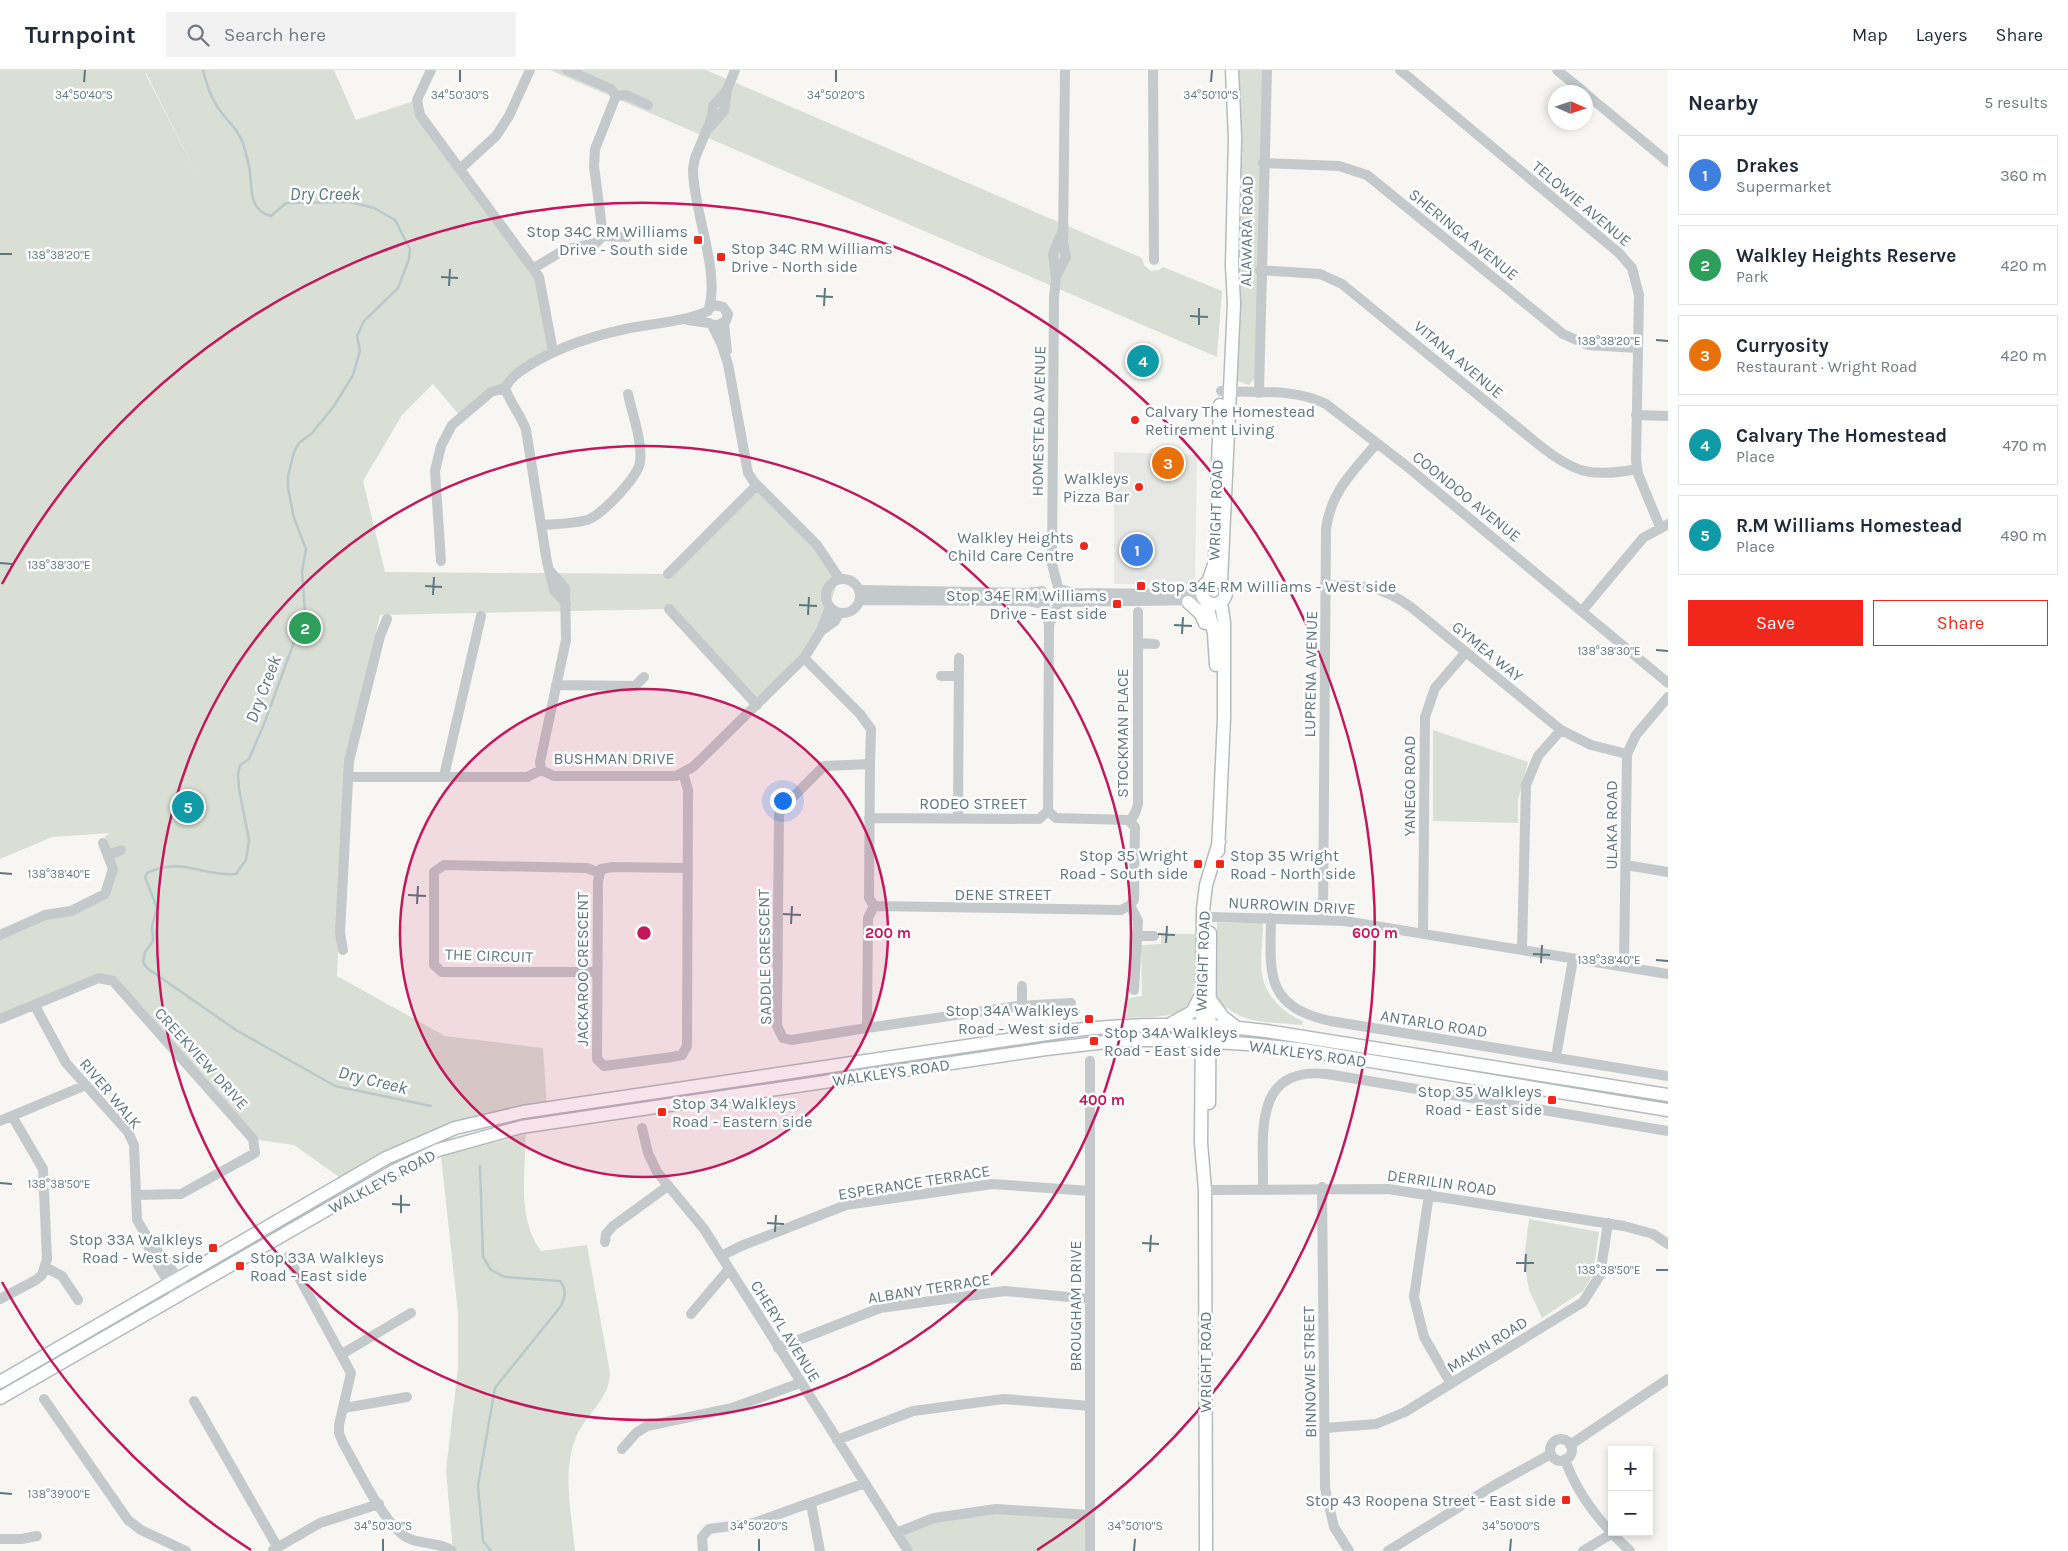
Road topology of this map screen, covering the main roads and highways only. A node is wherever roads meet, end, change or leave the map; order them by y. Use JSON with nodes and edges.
{"nodes":[{"id":1,"x":1232,"y":70,"type":"edge"},
{"id":2,"x":1225,"y":392,"type":"junction"},
{"id":3,"x":1221,"y":582,"type":"junction"},
{"id":4,"x":1205,"y":593,"type":"junction"},
{"id":5,"x":1188,"y":602,"type":"road end"},
{"id":6,"x":1221,"y":602,"type":"junction"},
{"id":7,"x":1216,"y":677,"type":"junction"},
{"id":8,"x":1222,"y":725,"type":"junction"},
{"id":9,"x":1219,"y":842,"type":"junction"},
{"id":10,"x":1205,"y":996,"type":"junction"},
{"id":11,"x":1170,"y":1024,"type":"junction"},
{"id":12,"x":1205,"y":1026,"type":"junction"},
{"id":13,"x":1237,"y":1028,"type":"junction"},
{"id":14,"x":1178,"y":1040,"type":"junction"},
{"id":15,"x":1205,"y":1041,"type":"junction"},
{"id":16,"x":1248,"y":1044,"type":"junction"},
{"id":17,"x":1205,"y":1066,"type":"junction"},
{"id":18,"x":1668,"y":1095,"type":"edge"},
{"id":19,"x":1668,"y":1110,"type":"edge"},
{"id":20,"x":0,"y":1382,"type":"edge"},
{"id":21,"x":0,"y":1398,"type":"edge"},
{"id":22,"x":1206,"y":1551,"type":"edge"}],
"edges":[{"from":1,"to":2,"type":"main road","name":"WRIGHT ROAD"},
{"from":2,"to":3,"type":"main road","name":"WRIGHT ROAD"},
{"from":2,"to":4,"type":"main road","name":"WRIGHT ROAD"},
{"from":3,"to":4,"type":"main road"},
{"from":3,"to":6,"type":"main road"},
{"from":4,"to":6,"type":"main road"},
{"from":4,"to":7,"type":"main road","name":"WRIGHT ROAD"},
{"from":5,"to":7,"type":"main road"},
{"from":6,"to":8,"type":"main road","name":"WRIGHT ROAD"},
{"from":7,"to":8,"type":"main road","name":"WRIGHT ROAD"},
{"from":8,"to":9,"type":"main road","name":"WRIGHT ROAD"},
{"from":9,"to":10,"type":"main road","name":"WRIGHT ROAD"},
{"from":9,"to":10,"type":"main road","name":"WRIGHT ROAD"},
{"from":10,"to":11,"type":"main road"},
{"from":10,"to":12,"type":"main road","name":"WRIGHT ROAD"},
{"from":10,"to":13,"type":"main road"},
{"from":11,"to":12,"type":"main road","name":"WALKLEYS ROAD"},
{"from":11,"to":20,"type":"main road","name":"WALKLEYS ROAD"},
{"from":12,"to":13,"type":"main road","name":"WALKLEYS ROAD"},
{"from":12,"to":15,"type":"main road","name":"WRIGHT ROAD"},
{"from":13,"to":18,"type":"main road","name":"WALKLEYS ROAD"},
{"from":14,"to":15,"type":"main road","name":"WALKLEYS ROAD"},
{"from":14,"to":17,"type":"main road"},
{"from":14,"to":21,"type":"main road","name":"WALKLEYS ROAD"},
{"from":15,"to":16,"type":"main road","name":"WALKLEYS ROAD"},
{"from":15,"to":17,"type":"main road","name":"WRIGHT ROAD"},
{"from":16,"to":17,"type":"main road"},
{"from":16,"to":19,"type":"main road","name":"WALKLEYS ROAD"},
{"from":17,"to":22,"type":"main road","name":"WRIGHT ROAD"}]}
